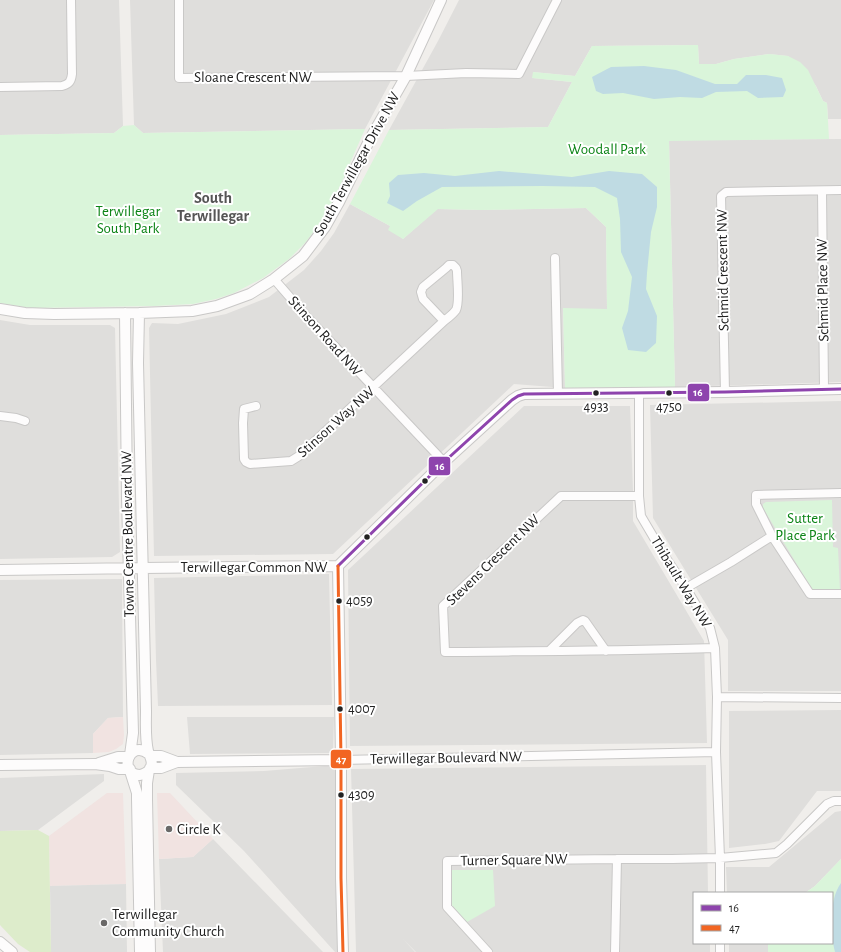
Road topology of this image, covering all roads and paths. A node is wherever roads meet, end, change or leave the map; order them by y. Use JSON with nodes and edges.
{"nodes":[{"id":1,"x":71,"y":0,"type":"edge"},
{"id":2,"x":179,"y":0,"type":"edge"},
{"id":3,"x":441,"y":0,"type":"edge"},
{"id":4,"x":557,"y":0,"type":"edge"},
{"id":5,"x":406,"y":76,"type":"junction"},
{"id":6,"x":0,"y":87,"type":"edge"},
{"id":7,"x":841,"y":190,"type":"edge"},
{"id":8,"x":822,"y":191,"type":"junction"},
{"id":9,"x":555,"y":258,"type":"dead end"},
{"id":10,"x":274,"y":279,"type":"junction"},
{"id":11,"x":0,"y":309,"type":"edge"},
{"id":12,"x":139,"y":313,"type":"junction"},
{"id":13,"x":125,"y":314,"type":"junction"},
{"id":14,"x":444,"y":322,"type":"junction"},
{"id":15,"x":373,"y":388,"type":"junction"},
{"id":16,"x":824,"y":389,"type":"junction"},
{"id":17,"x":841,"y":389,"type":"edge"},
{"id":18,"x":725,"y":392,"type":"junction"},
{"id":19,"x":639,"y":393,"type":"junction"},
{"id":20,"x":558,"y":394,"type":"junction"},
{"id":21,"x":256,"y":406,"type":"dead end"},
{"id":22,"x":0,"y":416,"type":"edge"},
{"id":23,"x":25,"y":421,"type":"dead end"},
{"id":24,"x":444,"y":462,"type":"junction"},
{"id":25,"x":841,"y":493,"type":"edge"},
{"id":26,"x":639,"y":496,"type":"junction"},
{"id":27,"x":772,"y":536,"type":"junction"},
{"id":28,"x":338,"y":566,"type":"junction"},
{"id":29,"x":129,"y":568,"type":"junction"},
{"id":30,"x":143,"y":568,"type":"junction"},
{"id":31,"x":0,"y":570,"type":"edge"},
{"id":32,"x":686,"y":588,"type":"junction"},
{"id":33,"x":841,"y":594,"type":"edge"},
{"id":34,"x":715,"y":648,"type":"junction"},
{"id":35,"x":550,"y":650,"type":"junction"},
{"id":36,"x":606,"y":651,"type":"junction"},
{"id":37,"x":717,"y":697,"type":"junction"},
{"id":38,"x":841,"y":698,"type":"edge"},
{"id":39,"x":716,"y":752,"type":"junction"},
{"id":40,"x":150,"y":755,"type":"junction"},
{"id":41,"x":129,"y":756,"type":"junction"},
{"id":42,"x":341,"y":760,"type":"junction"},
{"id":43,"x":177,"y":762,"type":"junction"},
{"id":44,"x":95,"y":764,"type":"junction"},
{"id":45,"x":0,"y":765,"type":"edge"},
{"id":46,"x":150,"y":769,"type":"junction"},
{"id":47,"x":130,"y":770,"type":"junction"},
{"id":48,"x":841,"y":801,"type":"edge"},
{"id":49,"x":720,"y":858,"type":"junction"},
{"id":50,"x":617,"y":859,"type":"junction"},
{"id":51,"x":720,"y":892,"type":"edge"},
{"id":52,"x":0,"y":942,"type":"edge"},
{"id":53,"x":486,"y":951,"type":"edge"},
{"id":54,"x":12,"y":952,"type":"edge"},
{"id":55,"x":140,"y":952,"type":"edge"},
{"id":56,"x":150,"y":952,"type":"edge"},
{"id":57,"x":343,"y":952,"type":"edge"},
{"id":58,"x":615,"y":952,"type":"edge"}],
"edges":[{"from":1,"to":6,"type":"street"},
{"from":2,"to":5,"type":"street","name":"Sloane Crescent NW"},
{"from":3,"to":5,"type":"street","name":"South Terwillegar Drive NW"},
{"from":4,"to":5,"type":"street"},
{"from":5,"to":10,"type":"street","name":"South Terwillegar Drive NW"},
{"from":7,"to":8,"type":"street","name":"Schmid Crescent NW"},
{"from":8,"to":16,"type":"street","name":"Schmid Place NW"},
{"from":8,"to":18,"type":"street","name":"Schmid Crescent NW"},
{"from":9,"to":20,"type":"street"},
{"from":10,"to":12,"type":"street","name":"South Terwillegar Drive NW"},
{"from":10,"to":15,"type":"street","name":"Stinson Road NW"},
{"from":11,"to":13,"type":"street","name":"South Terwillegar Drive NW"},
{"from":12,"to":13,"type":"street","name":"South Terwillegar Drive NW"},
{"from":12,"to":30,"type":"street","name":"Towne Centre Boulevard NW"},
{"from":13,"to":29,"type":"street","name":"Towne Centre Boulevard NW"},
{"from":14,"to":14,"type":"street","name":"Stinson Way NW"},
{"from":14,"to":15,"type":"street","name":"Stinson Way NW"},
{"from":15,"to":21,"type":"street","name":"Stinson Way NW"},
{"from":15,"to":24,"type":"street","name":"Stinson Road NW"},
{"from":16,"to":17,"type":"street"},
{"from":16,"to":18,"type":"street"},
{"from":18,"to":19,"type":"street"},
{"from":19,"to":20,"type":"street"},
{"from":19,"to":26,"type":"street","name":"Thibault Way NW"},
{"from":20,"to":24,"type":"street"},
{"from":22,"to":23,"type":"street"},
{"from":24,"to":28,"type":"street"},
{"from":25,"to":27,"type":"street"},
{"from":26,"to":32,"type":"street","name":"Thibault Way NW"},
{"from":26,"to":35,"type":"street","name":"Stevens Crescent NW"},
{"from":27,"to":32,"type":"street"},
{"from":27,"to":33,"type":"street"},
{"from":28,"to":30,"type":"street","name":"Terwillegar Common NW"},
{"from":28,"to":42,"type":"street","name":"Terwillegar Common NW"},
{"from":29,"to":30,"type":"street","name":"Terwillegar Common NW"},
{"from":29,"to":31,"type":"street","name":"Terwillegar Common NW"},
{"from":29,"to":41,"type":"street","name":"Towne Centre Boulevard NW"},
{"from":30,"to":40,"type":"street","name":"Towne Centre Boulevard NW"},
{"from":32,"to":34,"type":"street","name":"Thibault Way NW"},
{"from":34,"to":36,"type":"street","name":"Stevens Crescent NW"},
{"from":34,"to":37,"type":"street","name":"Thibault Way NW"},
{"from":35,"to":36,"type":"street","name":"Stevens Crescent NW"},
{"from":35,"to":36,"type":"street"},
{"from":37,"to":38,"type":"street"},
{"from":37,"to":39,"type":"street","name":"Thibault Way NW"},
{"from":39,"to":42,"type":"street","name":"Terwillegar Boulevard NW"},
{"from":39,"to":49,"type":"street","name":"Thibault Way NW"},
{"from":40,"to":41,"type":"street"},
{"from":40,"to":43,"type":"street","name":"Terwillegar Boulevard NW"},
{"from":40,"to":46,"type":"street"},
{"from":41,"to":44,"type":"street"},
{"from":41,"to":47,"type":"street"},
{"from":42,"to":43,"type":"street","name":"Terwillegar Boulevard NW"},
{"from":42,"to":57,"type":"street","name":"Terwillegar Common NW"},
{"from":43,"to":46,"type":"street","name":"Terwillegar Boulevard NW"},
{"from":44,"to":45,"type":"street"},
{"from":44,"to":47,"type":"street"},
{"from":46,"to":47,"type":"street"},
{"from":46,"to":56,"type":"street"},
{"from":47,"to":55,"type":"street"},
{"from":48,"to":49,"type":"street","name":"Turner Square NW"},
{"from":49,"to":50,"type":"street","name":"Turner Square NW"},
{"from":49,"to":51,"type":"street","name":"Thibault Way NW"},
{"from":50,"to":53,"type":"street","name":"Turner Square NW"},
{"from":50,"to":58,"type":"street"},
{"from":52,"to":54,"type":"street"}]}
